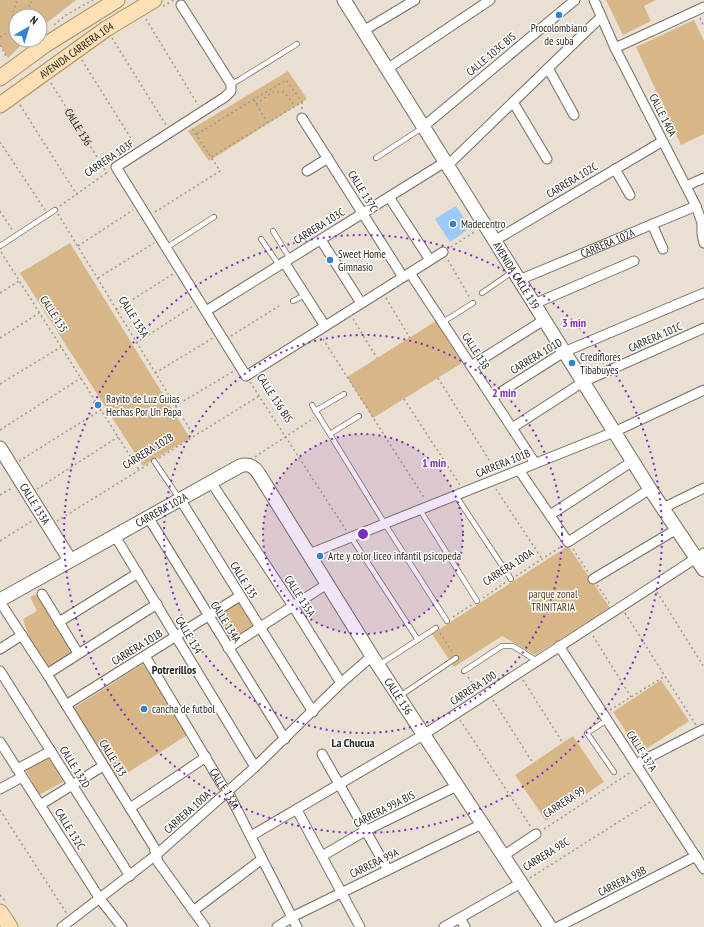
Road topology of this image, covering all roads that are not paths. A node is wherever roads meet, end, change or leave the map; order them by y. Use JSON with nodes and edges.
{"nodes":[{"id":1,"x":117,"y":0,"type":"edge"},
{"id":2,"x":154,"y":0,"type":"edge"},
{"id":3,"x":344,"y":0,"type":"edge"},
{"id":4,"x":415,"y":0,"type":"edge"},
{"id":5,"x":490,"y":0,"type":"edge"},
{"id":6,"x":574,"y":0,"type":"edge"},
{"id":7,"x":594,"y":0,"type":"edge"},
{"id":8,"x":181,"y":5,"type":"dead end"},
{"id":9,"x":704,"y":7,"type":"edge"},
{"id":10,"x":601,"y":17,"type":"junction"},
{"id":11,"x":363,"y":31,"type":"junction"},
{"id":12,"x":297,"y":44,"type":"dead end"},
{"id":13,"x":615,"y":48,"type":"junction"},
{"id":14,"x":548,"y":68,"type":"junction"},
{"id":15,"x":387,"y":69,"type":"junction"},
{"id":16,"x":0,"y":78,"type":"edge"},
{"id":17,"x":231,"y":88,"type":"junction"},
{"id":18,"x":513,"y":102,"type":"junction"},
{"id":19,"x":0,"y":105,"type":"edge"},
{"id":20,"x":574,"y":115,"type":"dead end"},
{"id":21,"x":302,"y":118,"type":"dead end"},
{"id":22,"x":424,"y":127,"type":"junction"},
{"id":23,"x":663,"y":141,"type":"junction"},
{"id":24,"x":328,"y":158,"type":"junction"},
{"id":25,"x":376,"y":158,"type":"dead end"},
{"id":26,"x":547,"y":159,"type":"dead end"},
{"id":27,"x":446,"y":164,"type":"junction"},
{"id":28,"x":116,"y":167,"type":"joint"},
{"id":29,"x":615,"y":169,"type":"junction"},
{"id":30,"x":307,"y":171,"type":"dead end"},
{"id":31,"x":704,"y":178,"type":"edge"},
{"id":32,"x":686,"y":186,"type":"junction"},
{"id":33,"x":630,"y":195,"type":"dead end"},
{"id":34,"x":389,"y":197,"type":"junction"},
{"id":35,"x":696,"y":206,"type":"junction"},
{"id":36,"x":55,"y":210,"type":"road end"},
{"id":37,"x":363,"y":214,"type":"junction"},
{"id":38,"x":214,"y":217,"type":"dead end"},
{"id":39,"x":652,"y":224,"type":"junction"},
{"id":40,"x":703,"y":228,"type":"edge"},
{"id":41,"x":273,"y":231,"type":"dead end"},
{"id":42,"x":260,"y":239,"type":"dead end"},
{"id":43,"x":321,"y":240,"type":"junction"},
{"id":44,"x":494,"y":240,"type":"junction"},
{"id":45,"x":704,"y":242,"type":"edge"},
{"id":46,"x":0,"y":246,"type":"edge"},
{"id":47,"x":166,"y":248,"type":"junction"},
{"id":48,"x":663,"y":249,"type":"dead end"},
{"id":49,"x":443,"y":252,"type":"road end"},
{"id":50,"x":430,"y":260,"type":"junction"},
{"id":51,"x":634,"y":261,"type":"dead end"},
{"id":52,"x":285,"y":262,"type":"junction"},
{"id":53,"x":406,"y":275,"type":"junction"},
{"id":54,"x":516,"y":276,"type":"junction"},
{"id":55,"x":482,"y":293,"type":"dead end"},
{"id":56,"x":305,"y":294,"type":"junction"},
{"id":57,"x":704,"y":294,"type":"edge"},
{"id":58,"x":293,"y":301,"type":"dead end"},
{"id":59,"x":361,"y":303,"type":"junction"},
{"id":60,"x":474,"y":303,"type":"road end"},
{"id":61,"x":534,"y":304,"type":"junction"},
{"id":62,"x":206,"y":311,"type":"junction"},
{"id":63,"x":544,"y":320,"type":"junction"},
{"id":64,"x":443,"y":322,"type":"junction"},
{"id":65,"x":322,"y":328,"type":"junction"},
{"id":66,"x":704,"y":328,"type":"edge"},
{"id":67,"x":564,"y":352,"type":"junction"},
{"id":68,"x":471,"y":366,"type":"junction"},
{"id":69,"x":583,"y":382,"type":"junction"},
{"id":70,"x":704,"y":390,"type":"edge"},
{"id":71,"x":344,"y":394,"type":"dead end"},
{"id":72,"x":492,"y":397,"type":"junction"},
{"id":73,"x":312,"y":406,"type":"dead end"},
{"id":74,"x":317,"y":414,"type":"junction"},
{"id":75,"x":359,"y":416,"type":"dead end"},
{"id":76,"x":512,"y":428,"type":"junction"},
{"id":77,"x":614,"y":432,"type":"junction"},
{"id":78,"x":330,"y":434,"type":"junction"},
{"id":79,"x":0,"y":448,"type":"edge"},
{"id":80,"x":154,"y":461,"type":"road end"},
{"id":81,"x":633,"y":461,"type":"junction"},
{"id":82,"x":249,"y":464,"type":"joint"},
{"id":83,"x":535,"y":464,"type":"junction"},
{"id":84,"x":519,"y":470,"type":"junction"},
{"id":85,"x":211,"y":482,"type":"junction"},
{"id":86,"x":704,"y":488,"type":"edge"},
{"id":87,"x":650,"y":489,"type":"junction"},
{"id":88,"x":460,"y":494,"type":"junction"},
{"id":89,"x":180,"y":499,"type":"junction"},
{"id":90,"x":663,"y":508,"type":"junction"},
{"id":91,"x":420,"y":510,"type":"junction"},
{"id":92,"x":550,"y":515,"type":"junction"},
{"id":93,"x":148,"y":517,"type":"junction"},
{"id":94,"x":385,"y":524,"type":"junction"},
{"id":95,"x":677,"y":529,"type":"junction"},
{"id":96,"x":115,"y":536,"type":"junction"},
{"id":97,"x":351,"y":537,"type":"junction"},
{"id":98,"x":309,"y":554,"type":"junction"},
{"id":99,"x":700,"y":555,"type":"edge"},
{"id":100,"x":70,"y":560,"type":"junction"},
{"id":101,"x":704,"y":570,"type":"edge"},
{"id":102,"x":138,"y":573,"type":"junction"},
{"id":103,"x":511,"y":579,"type":"road end"},
{"id":104,"x":593,"y":579,"type":"dead end"},
{"id":105,"x":327,"y":584,"type":"junction"},
{"id":106,"x":42,"y":594,"type":"dead end"},
{"id":107,"x":240,"y":596,"type":"junction"},
{"id":108,"x":0,"y":601,"type":"edge"},
{"id":109,"x":477,"y":601,"type":"road end"},
{"id":110,"x":157,"y":604,"type":"junction"},
{"id":111,"x":292,"y":606,"type":"junction"},
{"id":112,"x":208,"y":616,"type":"junction"},
{"id":113,"x":447,"y":621,"type":"road end"},
{"id":114,"x":59,"y":622,"type":"junction"},
{"id":115,"x":260,"y":627,"type":"junction"},
{"id":116,"x":436,"y":628,"type":"dead end"},
{"id":117,"x":22,"y":635,"type":"junction"},
{"id":118,"x":176,"y":636,"type":"junction"},
{"id":119,"x":418,"y":640,"type":"junction"},
{"id":120,"x":559,"y":646,"type":"junction"},
{"id":121,"x":228,"y":648,"type":"junction"},
{"id":122,"x":0,"y":649,"type":"edge"},
{"id":123,"x":78,"y":653,"type":"junction"},
{"id":124,"x":145,"y":656,"type":"junction"},
{"id":125,"x":456,"y":658,"type":"dead end"},
{"id":126,"x":375,"y":661,"type":"junction"},
{"id":127,"x":536,"y":661,"type":"junction"},
{"id":128,"x":0,"y":671,"type":"edge"},
{"id":129,"x":464,"y":671,"type":"dead end"},
{"id":130,"x":47,"y":674,"type":"junction"},
{"id":131,"x":341,"y":683,"type":"junction"},
{"id":132,"x":398,"y":697,"type":"junction"},
{"id":133,"x":66,"y":705,"type":"junction"},
{"id":134,"x":313,"y":712,"type":"junction"},
{"id":135,"x":606,"y":717,"type":"junction"},
{"id":136,"x":702,"y":730,"type":"edge"},
{"id":137,"x":423,"y":735,"type":"junction"},
{"id":138,"x":285,"y":739,"type":"junction"},
{"id":139,"x":0,"y":742,"type":"edge"},
{"id":140,"x":51,"y":751,"type":"junction"},
{"id":141,"x":322,"y":754,"type":"dead end"},
{"id":142,"x":206,"y":757,"type":"junction"},
{"id":143,"x":103,"y":766,"type":"junction"},
{"id":144,"x":637,"y":766,"type":"junction"},
{"id":145,"x":256,"y":767,"type":"junction"},
{"id":146,"x":614,"y":772,"type":"dead end"},
{"id":147,"x":20,"y":773,"type":"junction"},
{"id":148,"x":339,"y":784,"type":"junction"},
{"id":149,"x":72,"y":785,"type":"junction"},
{"id":150,"x":457,"y":786,"type":"junction"},
{"id":151,"x":0,"y":790,"type":"edge"},
{"id":152,"x":228,"y":792,"type":"junction"},
{"id":153,"x":40,"y":805,"type":"junction"},
{"id":154,"x":130,"y":808,"type":"junction"},
{"id":155,"x":297,"y":810,"type":"junction"},
{"id":156,"x":482,"y":824,"type":"junction"},
{"id":157,"x":365,"y":831,"type":"junction"},
{"id":158,"x":536,"y":834,"type":"road end"},
{"id":159,"x":251,"y":836,"type":"junction"},
{"id":160,"x":156,"y":855,"type":"junction"},
{"id":161,"x":322,"y":856,"type":"junction"},
{"id":162,"x":503,"y":856,"type":"junction"},
{"id":163,"x":696,"y":856,"type":"junction"},
{"id":164,"x":262,"y":859,"type":"junction"},
{"id":165,"x":704,"y":869,"type":"edge"},
{"id":166,"x":388,"y":870,"type":"junction"},
{"id":167,"x":130,"y":876,"type":"junction"},
{"id":168,"x":521,"y":884,"type":"junction"},
{"id":169,"x":341,"y":893,"type":"junction"},
{"id":170,"x":100,"y":900,"type":"junction"},
{"id":171,"x":193,"y":911,"type":"junction"},
{"id":172,"x":0,"y":912,"type":"edge"},
{"id":173,"x":292,"y":917,"type":"junction"},
{"id":174,"x":460,"y":918,"type":"junction"},
{"id":175,"x":10,"y":927,"type":"edge"},
{"id":176,"x":62,"y":927,"type":"edge"},
{"id":177,"x":122,"y":927,"type":"edge"},
{"id":178,"x":205,"y":927,"type":"edge"},
{"id":179,"x":278,"y":927,"type":"edge"},
{"id":180,"x":297,"y":927,"type":"edge"},
{"id":181,"x":360,"y":927,"type":"edge"},
{"id":182,"x":444,"y":927,"type":"edge"},
{"id":183,"x":465,"y":927,"type":"edge"},
{"id":184,"x":550,"y":927,"type":"edge"},
{"id":185,"x":558,"y":927,"type":"edge"}],
"edges":[{"from":1,"to":16,"type":"main road","name":"AVENIDA CARRERA 104"},
{"from":2,"to":19,"type":"main road","name":"AVENIDA CARRERA 104"},
{"from":3,"to":11,"type":"street","name":"AVENIDA CALLE 139"},
{"from":4,"to":11,"type":"street"},
{"from":5,"to":15,"type":"street"},
{"from":6,"to":22,"type":"street","name":"CALLE 103C BIS"},
{"from":7,"to":10,"type":"street","name":"CALLE 140A"},
{"from":8,"to":17,"type":"street"},
{"from":9,"to":13,"type":"street"},
{"from":10,"to":13,"type":"street","name":"CALLE 140A"},
{"from":10,"to":14,"type":"street","name":"CARRERA 103C"},
{"from":11,"to":15,"type":"street","name":"AVENIDA CALLE 139"},
{"from":12,"to":17,"type":"lane"},
{"from":13,"to":23,"type":"street","name":"CALLE 140A"},
{"from":14,"to":18,"type":"street","name":"CARRERA 103C"},
{"from":14,"to":20,"type":"street"},
{"from":15,"to":22,"type":"street","name":"AVENIDA CALLE 139"},
{"from":17,"to":28,"type":"street","name":"CARRERA 103F"},
{"from":18,"to":26,"type":"street"},
{"from":18,"to":27,"type":"street","name":"CARRERA 103C"},
{"from":21,"to":24,"type":"street","name":"CALLE 137C"},
{"from":22,"to":25,"type":"lane"},
{"from":22,"to":27,"type":"street","name":"AVENIDA CALLE 139"},
{"from":23,"to":29,"type":"street","name":"CARRERA 102C"},
{"from":23,"to":32,"type":"street","name":"CALLE 140A"},
{"from":24,"to":30,"type":"street"},
{"from":24,"to":37,"type":"street","name":"CALLE 137C"},
{"from":27,"to":34,"type":"street","name":"CARRERA 103C"},
{"from":27,"to":44,"type":"street","name":"AVENIDA CALLE 139"},
{"from":28,"to":47,"type":"street","name":"CALLE 136 BIS"},
{"from":29,"to":33,"type":"street"},
{"from":29,"to":44,"type":"street","name":"CARRERA 102C"},
{"from":31,"to":32,"type":"street"},
{"from":32,"to":35,"type":"street","name":"CALLE 140A"},
{"from":34,"to":37,"type":"street","name":"CARRERA 103C"},
{"from":34,"to":50,"type":"street"},
{"from":35,"to":39,"type":"street","name":"CARRERA 102A"},
{"from":35,"to":40,"type":"street","name":"CALLE 140A"},
{"from":36,"to":46,"type":"lane"},
{"from":37,"to":43,"type":"street","name":"CARRERA 103C"},
{"from":37,"to":53,"type":"street","name":"CALLE 137C"},
{"from":38,"to":47,"type":"lane"},
{"from":39,"to":48,"type":"street"},
{"from":39,"to":54,"type":"street","name":"CARRERA 102A"},
{"from":40,"to":45,"type":"street","name":"CALLE 140A"},
{"from":41,"to":52,"type":"lane"},
{"from":42,"to":52,"type":"lane"},
{"from":43,"to":52,"type":"street","name":"CARRERA 103C"},
{"from":43,"to":59,"type":"street"},
{"from":44,"to":54,"type":"street","name":"AVENIDA CALLE 139"},
{"from":47,"to":62,"type":"street","name":"CALLE 136 BIS"},
{"from":49,"to":50,"type":"street"},
{"from":50,"to":53,"type":"street"},
{"from":51,"to":61,"type":"street"},
{"from":52,"to":56,"type":"street"},
{"from":52,"to":62,"type":"street","name":"CARRERA 103C"},
{"from":53,"to":59,"type":"street"},
{"from":53,"to":64,"type":"street","name":"CALLE 138"},
{"from":54,"to":55,"type":"lane"},
{"from":54,"to":61,"type":"street","name":"AVENIDA CALLE 139"},
{"from":56,"to":58,"type":"lane"},
{"from":56,"to":65,"type":"street"},
{"from":57,"to":67,"type":"street","name":"CARRERA 101D"},
{"from":59,"to":65,"type":"street"},
{"from":60,"to":64,"type":"lane"},
{"from":61,"to":63,"type":"street","name":"AVENIDA CALLE 139"},
{"from":62,"to":65,"type":"street","name":"CALLE 136 BIS"},
{"from":63,"to":67,"type":"street","name":"AVENIDA CALLE 139"},
{"from":63,"to":68,"type":"street"},
{"from":64,"to":68,"type":"street","name":"CALLE 138"},
{"from":66,"to":69,"type":"street","name":"CARRERA 101C"},
{"from":67,"to":69,"type":"street","name":"AVENIDA CALLE 139"},
{"from":67,"to":72,"type":"street","name":"CARRERA 101D"},
{"from":68,"to":72,"type":"street","name":"CALLE 138"},
{"from":69,"to":76,"type":"street","name":"CARRERA 101C"},
{"from":69,"to":77,"type":"street","name":"AVENIDA CALLE 139"},
{"from":70,"to":77,"type":"street","name":"CARRERA 101B"},
{"from":71,"to":74,"type":"lane"},
{"from":72,"to":76,"type":"street","name":"CALLE 138"},
{"from":73,"to":74,"type":"lane"},
{"from":74,"to":78,"type":"lane"},
{"from":75,"to":78,"type":"lane"},
{"from":76,"to":83,"type":"street","name":"CALLE 138"},
{"from":77,"to":81,"type":"street","name":"AVENIDA CALLE 139"},
{"from":77,"to":83,"type":"street","name":"CARRERA 101B"},
{"from":78,"to":94,"type":"lane"},
{"from":79,"to":100,"type":"street","name":"CALLE 133A"},
{"from":80,"to":89,"type":"lane","name":"CALLE 135"},
{"from":81,"to":87,"type":"street","name":"AVENIDA CALLE 139"},
{"from":81,"to":92,"type":"street"},
{"from":82,"to":85,"type":"street","name":"CARRERA 102A"},
{"from":82,"to":98,"type":"street","name":"CALLE 136"},
{"from":83,"to":84,"type":"street","name":"CARRERA 101B"},
{"from":84,"to":88,"type":"street","name":"CARRERA 101B"},
{"from":84,"to":92,"type":"street"},
{"from":85,"to":89,"type":"street","name":"CARRERA 102A"},
{"from":85,"to":111,"type":"street","name":"CALLE 135A"},
{"from":86,"to":90,"type":"street"},
{"from":87,"to":90,"type":"street","name":"AVENIDA CALLE 139"},
{"from":87,"to":92,"type":"street"},
{"from":88,"to":91,"type":"street","name":"CARRERA 101B"},
{"from":88,"to":103,"type":"lane"},
{"from":89,"to":93,"type":"street","name":"CARRERA 102A"},
{"from":89,"to":107,"type":"street","name":"CALLE 135"},
{"from":90,"to":95,"type":"street","name":"AVENIDA CALLE 139"},
{"from":91,"to":94,"type":"street","name":"CARRERA 101B"},
{"from":91,"to":109,"type":"lane"},
{"from":93,"to":96,"type":"street","name":"CARRERA 102A"},
{"from":93,"to":112,"type":"street","name":"CALLE 134A"},
{"from":94,"to":97,"type":"street","name":"CARRERA 101B"},
{"from":94,"to":113,"type":"lane"},
{"from":95,"to":99,"type":"street","name":"AVENIDA CALLE 139"},
{"from":95,"to":104,"type":"street"},
{"from":96,"to":100,"type":"street","name":"CARRERA 102A"},
{"from":96,"to":102,"type":"street","name":"CALLE 134"},
{"from":97,"to":98,"type":"street","name":"CARRERA 101B"},
{"from":97,"to":119,"type":"lane"},
{"from":98,"to":105,"type":"street","name":"CALLE 136"},
{"from":99,"to":101,"type":"street","name":"AVENIDA CALLE 139"},
{"from":99,"to":120,"type":"street","name":"CARRERA 100"},
{"from":100,"to":108,"type":"street","name":"CARRERA 102A"},
{"from":102,"to":110,"type":"street","name":"CALLE 134"},
{"from":102,"to":114,"type":"street"},
{"from":105,"to":111,"type":"street"},
{"from":105,"to":126,"type":"street","name":"CALLE 136"},
{"from":106,"to":114,"type":"street"},
{"from":107,"to":112,"type":"street","name":"CARRERA 101B"},
{"from":107,"to":115,"type":"street","name":"CALLE 135"},
{"from":108,"to":117,"type":"street","name":"CALLE 133"},
{"from":110,"to":118,"type":"street","name":"CALLE 134"},
{"from":110,"to":123,"type":"street"},
{"from":111,"to":115,"type":"street"},
{"from":111,"to":131,"type":"street","name":"CALLE 135A"},
{"from":112,"to":118,"type":"street","name":"CARRERA 101B"},
{"from":112,"to":121,"type":"street","name":"CALLE 134A"},
{"from":114,"to":123,"type":"street"},
{"from":115,"to":121,"type":"street"},
{"from":115,"to":134,"type":"street","name":"CALLE 135"},
{"from":116,"to":119,"type":"lane","name":"CARRERA 100A"},
{"from":117,"to":122,"type":"street"},
{"from":117,"to":130,"type":"street","name":"CALLE 133"},
{"from":118,"to":124,"type":"street","name":"CARRERA 101B"},
{"from":118,"to":145,"type":"street","name":"CALLE 134"},
{"from":119,"to":126,"type":"lane","name":"CARRERA 100A"},
{"from":120,"to":127,"type":"street","name":"CARRERA 100"},
{"from":120,"to":135,"type":"street","name":"CALLE 137A"},
{"from":121,"to":138,"type":"street","name":"CALLE 134A"},
{"from":123,"to":130,"type":"street"},
{"from":124,"to":133,"type":"street","name":"CARRERA 101B"},
{"from":124,"to":142,"type":"street","name":"CALLE 133A"},
{"from":125,"to":132,"type":"lane"},
{"from":126,"to":131,"type":"street","name":"CARRERA 100A"},
{"from":126,"to":132,"type":"street","name":"CALLE 136"},
{"from":127,"to":129,"type":"lane"},
{"from":127,"to":137,"type":"street","name":"CARRERA 100"},
{"from":128,"to":140,"type":"street","name":"CALLE 132D"},
{"from":130,"to":133,"type":"street","name":"CALLE 133"},
{"from":131,"to":134,"type":"street","name":"CARRERA 100A"},
{"from":132,"to":137,"type":"street","name":"CALLE 136"},
{"from":133,"to":143,"type":"street","name":"CALLE 133"},
{"from":134,"to":138,"type":"street","name":"CARRERA 100A"},
{"from":135,"to":144,"type":"street","name":"CALLE 137A"},
{"from":135,"to":146,"type":"lane"},
{"from":136,"to":144,"type":"street"},
{"from":137,"to":148,"type":"street","name":"CARRERA 100"},
{"from":137,"to":150,"type":"street","name":"CALLE 136"},
{"from":138,"to":145,"type":"street","name":"CARRERA 100A"},
{"from":139,"to":147,"type":"street","name":"CALLE 132C"},
{"from":140,"to":147,"type":"street"},
{"from":140,"to":149,"type":"street","name":"CALLE 132D"},
{"from":141,"to":148,"type":"street"},
{"from":142,"to":152,"type":"street","name":"CALLE 133A"},
{"from":142,"to":154,"type":"street"},
{"from":143,"to":149,"type":"street"},
{"from":143,"to":154,"type":"street","name":"CALLE 133"},
{"from":144,"to":163,"type":"street","name":"CALLE 137A"},
{"from":145,"to":152,"type":"street","name":"CARRERA 100A"},
{"from":147,"to":151,"type":"street"},
{"from":147,"to":153,"type":"street","name":"CALLE 132C"},
{"from":148,"to":155,"type":"street","name":"CARRERA 100"},
{"from":148,"to":157,"type":"street"},
{"from":149,"to":153,"type":"street"},
{"from":149,"to":167,"type":"street","name":"CALLE 132D"},
{"from":150,"to":156,"type":"street","name":"CALLE 136"},
{"from":150,"to":157,"type":"street","name":"CARRERA 99A BIS"},
{"from":152,"to":159,"type":"street","name":"CALLE 133A"},
{"from":152,"to":160,"type":"street","name":"CARRERA 100A"},
{"from":153,"to":170,"type":"street","name":"CALLE 132C"},
{"from":154,"to":160,"type":"street","name":"CALLE 133"},
{"from":155,"to":159,"type":"street","name":"CARRERA 100"},
{"from":155,"to":161,"type":"street"},
{"from":156,"to":162,"type":"street","name":"CALLE 136"},
{"from":156,"to":166,"type":"street","name":"CARRERA 99A"},
{"from":157,"to":161,"type":"street","name":"CARRERA 99A BIS"},
{"from":157,"to":166,"type":"street"},
{"from":158,"to":162,"type":"street"},
{"from":159,"to":164,"type":"street","name":"CALLE 133A"},
{"from":160,"to":167,"type":"street","name":"CARRERA 100A"},
{"from":160,"to":171,"type":"street","name":"CALLE 133"},
{"from":161,"to":169,"type":"street"},
{"from":162,"to":168,"type":"street","name":"CALLE 136"},
{"from":163,"to":165,"type":"street","name":"CALLE 137A"},
{"from":163,"to":185,"type":"street","name":"CARRERA 98B"},
{"from":164,"to":171,"type":"street"},
{"from":164,"to":173,"type":"street","name":"CALLE 133A"},
{"from":166,"to":169,"type":"street","name":"CARRERA 99A"},
{"from":167,"to":170,"type":"street","name":"CARRERA 100A"},
{"from":168,"to":174,"type":"street","name":"CARRERA 98C"},
{"from":168,"to":184,"type":"street","name":"CALLE 136"},
{"from":169,"to":173,"type":"street","name":"CARRERA 99A"},
{"from":169,"to":181,"type":"street"},
{"from":170,"to":176,"type":"street","name":"CARRERA 100A"},
{"from":170,"to":177,"type":"street","name":"CALLE 132C"},
{"from":171,"to":178,"type":"street","name":"CALLE 133"},
{"from":172,"to":175,"type":"main road"},
{"from":173,"to":179,"type":"street","name":"CARRERA 99A"},
{"from":173,"to":180,"type":"street","name":"CALLE 133A"},
{"from":174,"to":182,"type":"street","name":"CARRERA 98C"},
{"from":174,"to":183,"type":"street"}]}
